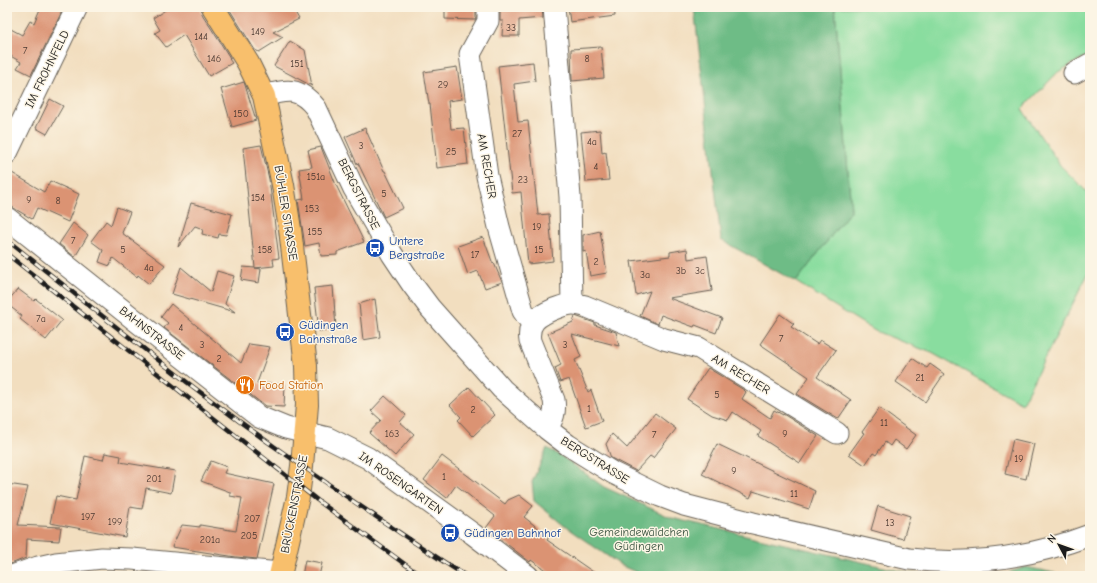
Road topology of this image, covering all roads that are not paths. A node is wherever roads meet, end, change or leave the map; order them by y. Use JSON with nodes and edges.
{"nodes":[{"id":1,"x":77,"y":7,"type":"edge"},
{"id":2,"x":213,"y":7,"type":"edge"},
{"id":3,"x":488,"y":7,"type":"edge"},
{"id":4,"x":554,"y":7,"type":"edge"},
{"id":5,"x":264,"y":96,"type":"junction"},
{"id":6,"x":7,"y":153,"type":"edge"},
{"id":7,"x":7,"y":218,"type":"edge"},
{"id":8,"x":572,"y":304,"type":"junction"},
{"id":9,"x":532,"y":324,"type":"junction"},
{"id":10,"x":547,"y":429,"type":"junction"},
{"id":11,"x":306,"y":432,"type":"junction"},
{"id":12,"x":837,"y":433,"type":"dead end"},
{"id":13,"x":1090,"y":535,"type":"edge"},
{"id":14,"x":280,"y":574,"type":"edge"},
{"id":15,"x":12,"y":576,"type":"edge"},
{"id":16,"x":528,"y":576,"type":"edge"}],
"edges":[{"from":1,"to":6,"type":"street","name":"IM FROHNFELD"},
{"from":2,"to":5,"type":"main road","name":"BÜHLER STRASSE"},
{"from":3,"to":9,"type":"street","name":"AM RECHER"},
{"from":4,"to":8,"type":"street"},
{"from":5,"to":10,"type":"street","name":"BERGSTRASSE"},
{"from":5,"to":11,"type":"main road","name":"BÜHLER STRASSE"},
{"from":7,"to":11,"type":"street","name":"BAHNSTRASSE"},
{"from":8,"to":9,"type":"street"},
{"from":8,"to":12,"type":"street","name":"AM RECHER"},
{"from":9,"to":10,"type":"street"},
{"from":10,"to":13,"type":"street","name":"BERGSTRASSE"},
{"from":11,"to":14,"type":"main road","name":"BRÜCKENSTRASSE"},
{"from":11,"to":16,"type":"street","name":"IM ROSENGARTEN"},
{"from":14,"to":15,"type":"street"}]}
